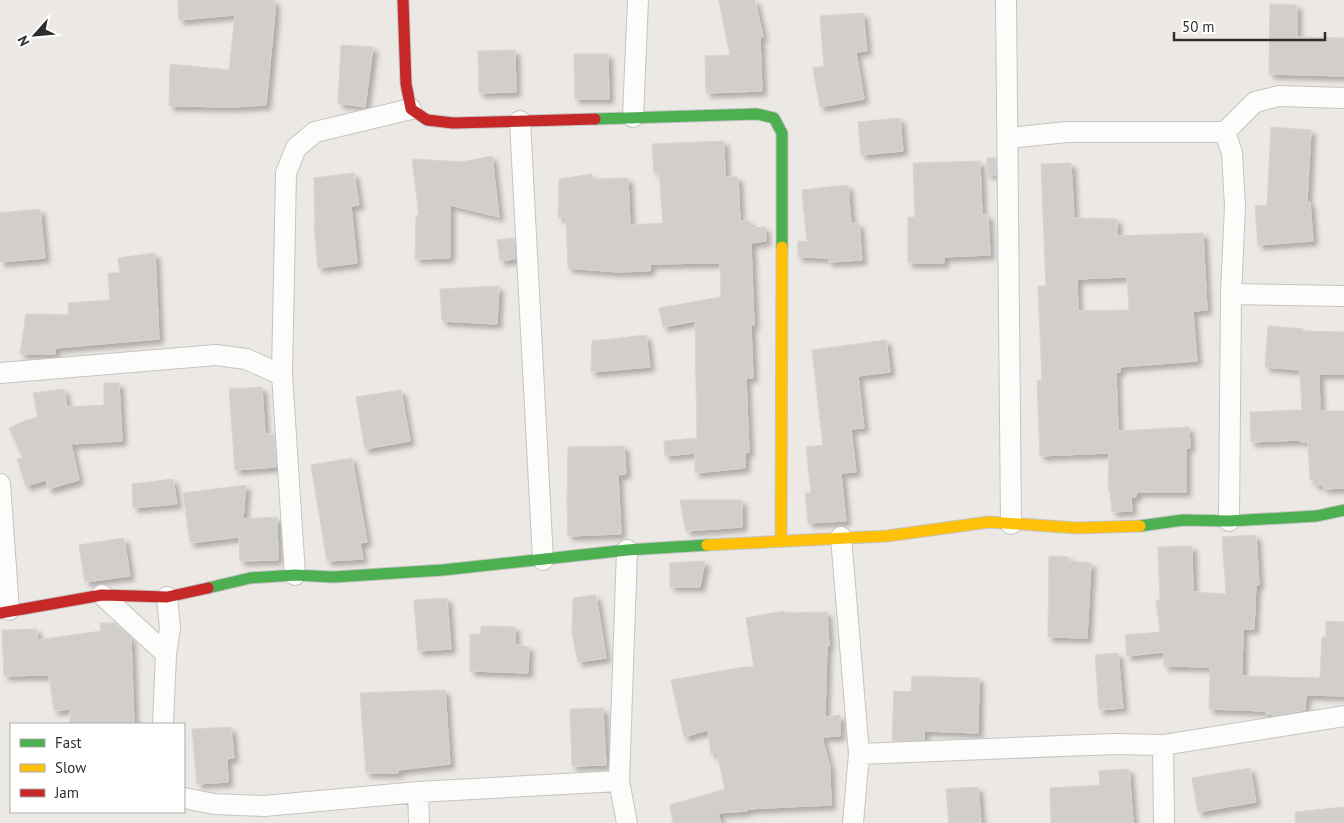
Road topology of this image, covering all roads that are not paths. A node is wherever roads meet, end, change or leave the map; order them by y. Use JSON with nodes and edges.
{"nodes":[{"id":1,"x":403,"y":0,"type":"edge"},
{"id":2,"x":638,"y":0,"type":"edge"},
{"id":3,"x":1006,"y":0,"type":"edge"},
{"id":4,"x":1344,"y":98,"type":"edge"},
{"id":5,"x":411,"y":109,"type":"junction"},
{"id":6,"x":633,"y":117,"type":"junction"},
{"id":7,"x":520,"y":121,"type":"junction"},
{"id":8,"x":1224,"y":132,"type":"junction"},
{"id":9,"x":1009,"y":138,"type":"junction"},
{"id":10,"x":1231,"y":294,"type":"junction"},
{"id":11,"x":1344,"y":296,"type":"edge"},
{"id":12,"x":0,"y":374,"type":"edge"},
{"id":13,"x":282,"y":375,"type":"junction"},
{"id":14,"x":0,"y":484,"type":"edge"},
{"id":15,"x":1344,"y":510,"type":"edge"},
{"id":16,"x":1229,"y":521,"type":"junction"},
{"id":17,"x":1011,"y":524,"type":"junction"},
{"id":18,"x":841,"y":537,"type":"junction"},
{"id":19,"x":781,"y":540,"type":"junction"},
{"id":20,"x":627,"y":550,"type":"junction"},
{"id":21,"x":543,"y":560,"type":"junction"},
{"id":22,"x":295,"y":575,"type":"junction"},
{"id":23,"x":102,"y":596,"type":"junction"},
{"id":24,"x":167,"y":597,"type":"junction"},
{"id":25,"x":5,"y":611,"type":"edge"},
{"id":26,"x":166,"y":654,"type":"junction"},
{"id":27,"x":1344,"y":716,"type":"edge"},
{"id":28,"x":163,"y":723,"type":"edge"},
{"id":29,"x":1163,"y":745,"type":"junction"},
{"id":30,"x":859,"y":754,"type":"junction"},
{"id":31,"x":619,"y":781,"type":"junction"},
{"id":32,"x":418,"y":792,"type":"junction"},
{"id":33,"x":185,"y":798,"type":"edge"},
{"id":34,"x":419,"y":823,"type":"edge"},
{"id":35,"x":627,"y":823,"type":"edge"},
{"id":36,"x":854,"y":823,"type":"edge"},
{"id":37,"x":1164,"y":823,"type":"edge"}],
"edges":[{"from":1,"to":5,"type":"street"},
{"from":2,"to":6,"type":"street"},
{"from":3,"to":9,"type":"street"},
{"from":4,"to":8,"type":"street"},
{"from":5,"to":7,"type":"street"},
{"from":5,"to":13,"type":"street"},
{"from":6,"to":7,"type":"street"},
{"from":6,"to":19,"type":"street"},
{"from":7,"to":21,"type":"street"},
{"from":8,"to":9,"type":"street"},
{"from":8,"to":10,"type":"street"},
{"from":9,"to":17,"type":"street"},
{"from":10,"to":11,"type":"street"},
{"from":10,"to":16,"type":"street"},
{"from":12,"to":13,"type":"street"},
{"from":13,"to":22,"type":"street"},
{"from":14,"to":25,"type":"street"},
{"from":15,"to":16,"type":"street"},
{"from":16,"to":17,"type":"street"},
{"from":17,"to":18,"type":"street"},
{"from":18,"to":19,"type":"street"},
{"from":18,"to":30,"type":"street"},
{"from":19,"to":20,"type":"street"},
{"from":20,"to":21,"type":"street"},
{"from":20,"to":31,"type":"street"},
{"from":21,"to":22,"type":"street"},
{"from":22,"to":24,"type":"street"},
{"from":23,"to":24,"type":"street"},
{"from":23,"to":25,"type":"street"},
{"from":23,"to":26,"type":"street"},
{"from":24,"to":26,"type":"street"},
{"from":26,"to":28,"type":"street"},
{"from":27,"to":29,"type":"street"},
{"from":29,"to":30,"type":"street"},
{"from":29,"to":37,"type":"street"},
{"from":30,"to":36,"type":"street"},
{"from":31,"to":32,"type":"street"},
{"from":31,"to":35,"type":"street"},
{"from":32,"to":33,"type":"street"},
{"from":32,"to":34,"type":"street"}]}
